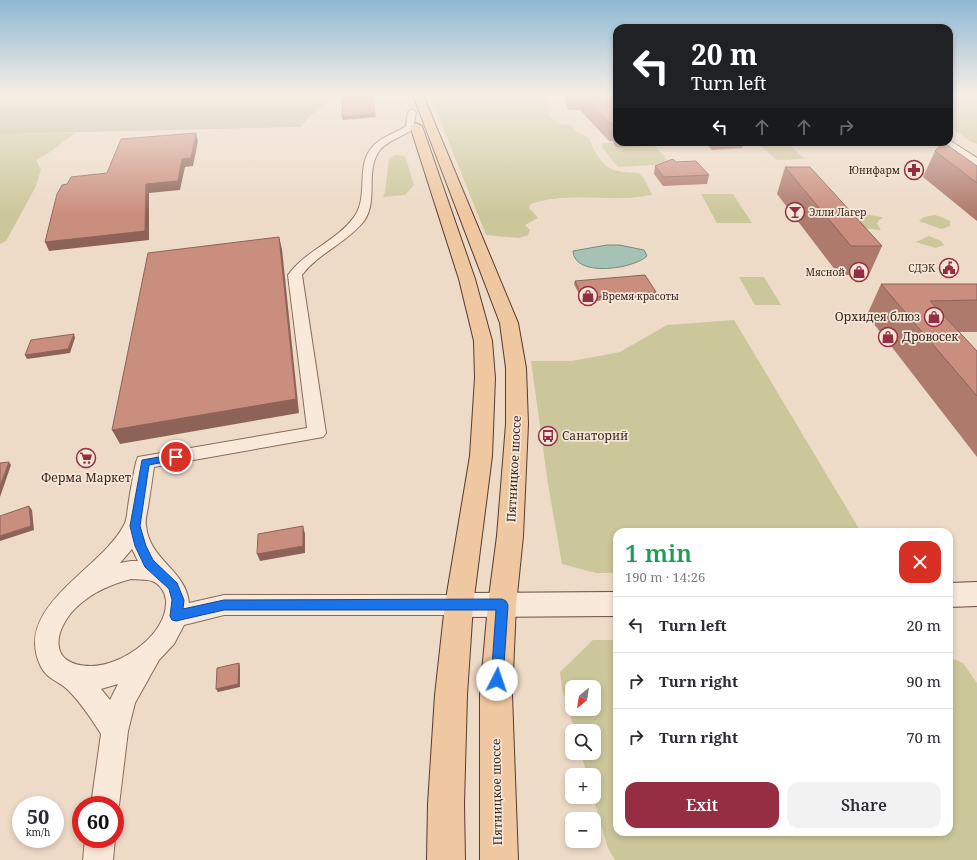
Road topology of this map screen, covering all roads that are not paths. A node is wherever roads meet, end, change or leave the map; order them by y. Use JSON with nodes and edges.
{"nodes":[{"id":1,"x":396,"y":135,"type":"edge"},
{"id":2,"x":423,"y":135,"type":"edge"},
{"id":3,"x":427,"y":135,"type":"edge"},
{"id":4,"x":953,"y":146,"type":"edge"},
{"id":5,"x":977,"y":163,"type":"edge"},
{"id":6,"x":135,"y":526,"type":"junction"},
{"id":7,"x":163,"y":577,"type":"junction"},
{"id":8,"x":977,"y":594,"type":"edge"},
{"id":9,"x":953,"y":595,"type":"edge"},
{"id":10,"x":73,"y":596,"type":"junction"},
{"id":11,"x":613,"y":604,"type":"edge"},
{"id":12,"x":459,"y":605,"type":"junction"},
{"id":13,"x":502,"y":605,"type":"junction"},
{"id":14,"x":176,"y":616,"type":"junction"},
{"id":15,"x":152,"y":652,"type":"junction"},
{"id":16,"x":71,"y":676,"type":"junction"},
{"id":17,"x":115,"y":731,"type":"junction"},
{"id":18,"x":106,"y":796,"type":"edge"},
{"id":19,"x":99,"y":848,"type":"edge"},
{"id":20,"x":98,"y":860,"type":"edge"},
{"id":21,"x":446,"y":860,"type":"edge"},
{"id":22,"x":499,"y":860,"type":"edge"}],
"edges":[{"from":1,"to":6,"type":"street"},
{"from":2,"to":12,"type":"main road"},
{"from":3,"to":13,"type":"main road","name":"Пятницкое шоссе"},
{"from":4,"to":5,"type":"street"},
{"from":6,"to":7,"type":"street"},
{"from":6,"to":10,"type":"street"},
{"from":7,"to":10,"type":"street"},
{"from":7,"to":14,"type":"street"},
{"from":8,"to":9,"type":"street"},
{"from":10,"to":16,"type":"street"},
{"from":11,"to":13,"type":"street"},
{"from":12,"to":13,"type":"street"},
{"from":12,"to":14,"type":"street"},
{"from":12,"to":21,"type":"main road"},
{"from":13,"to":22,"type":"main road","name":"Пятницкое шоссе"},
{"from":14,"to":15,"type":"street"},
{"from":15,"to":16,"type":"street"},
{"from":15,"to":17,"type":"street"},
{"from":16,"to":17,"type":"street"},
{"from":17,"to":18,"type":"street"},
{"from":19,"to":20,"type":"street"}]}
